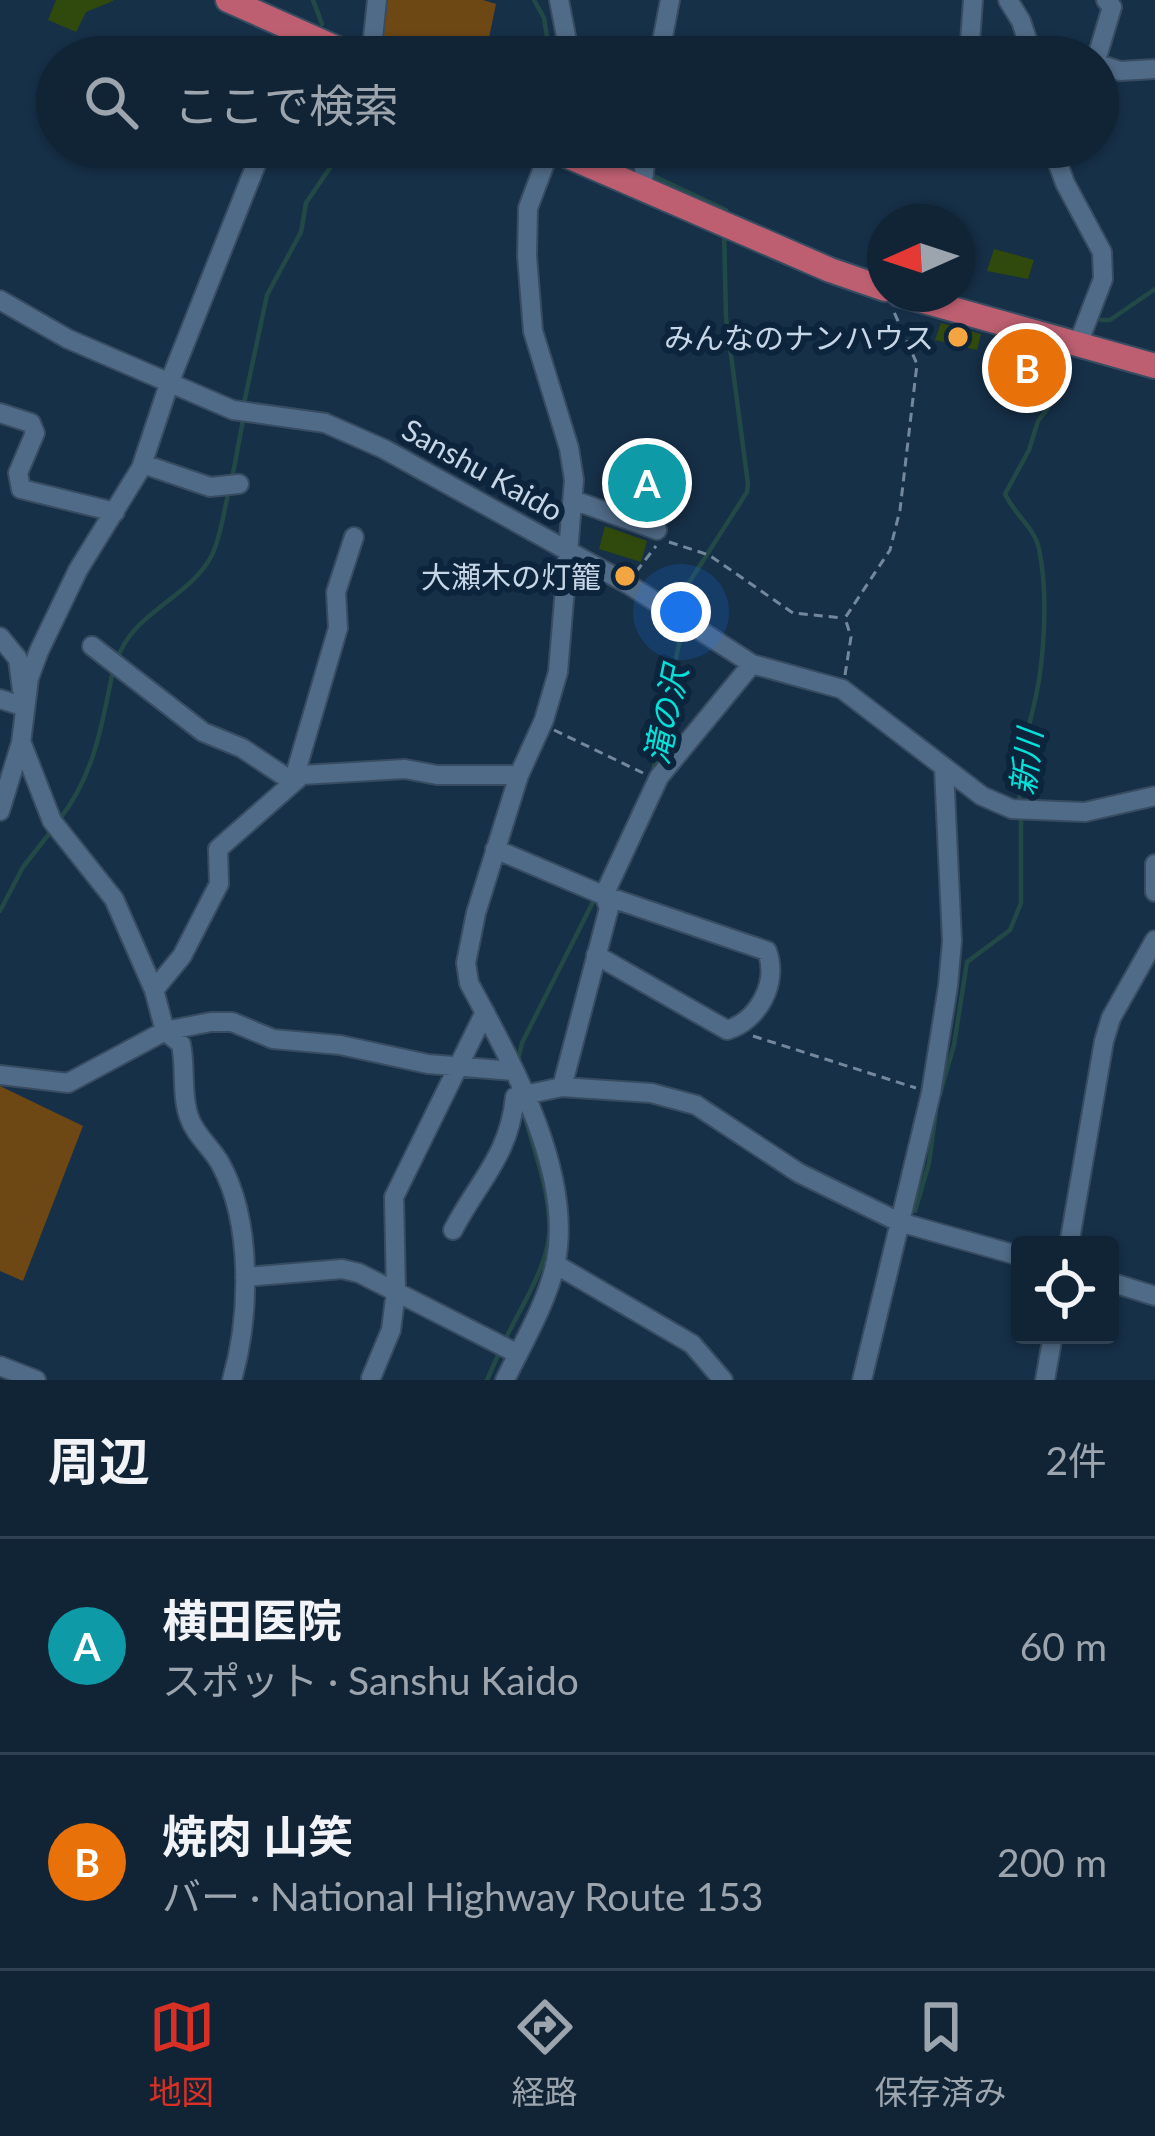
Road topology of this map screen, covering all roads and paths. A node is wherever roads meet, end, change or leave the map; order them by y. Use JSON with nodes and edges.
{"nodes":[{"id":1,"x":228,"y":0,"type":"edge"},
{"id":2,"x":376,"y":0,"type":"edge"},
{"id":3,"x":560,"y":0,"type":"edge"},
{"id":4,"x":670,"y":0,"type":"edge"},
{"id":5,"x":973,"y":0,"type":"edge"},
{"id":6,"x":1008,"y":0,"type":"edge"},
{"id":7,"x":1106,"y":0,"type":"edge"},
{"id":8,"x":291,"y":28,"type":"junction"},
{"id":9,"x":290,"y":36,"type":"edge"},
{"id":10,"x":309,"y":36,"type":"edge"},
{"id":11,"x":373,"y":36,"type":"edge"},
{"id":12,"x":566,"y":36,"type":"edge"},
{"id":13,"x":663,"y":36,"type":"edge"},
{"id":14,"x":970,"y":36,"type":"edge"},
{"id":15,"x":1025,"y":36,"type":"edge"},
{"id":16,"x":1104,"y":36,"type":"edge"},
{"id":17,"x":1155,"y":69,"type":"edge"},
{"id":18,"x":1119,"y":71,"type":"edge"},
{"id":19,"x":255,"y":168,"type":"edge"},
{"id":20,"x":543,"y":168,"type":"edge"},
{"id":21,"x":614,"y":168,"type":"edge"},
{"id":22,"x":644,"y":168,"type":"edge"},
{"id":23,"x":1060,"y":168,"type":"edge"},
{"id":24,"x":643,"y":177,"type":"junction"},
{"id":25,"x":867,"y":285,"type":"edge"},
{"id":26,"x":0,"y":300,"type":"edge"},
{"id":27,"x":896,"y":312,"type":"edge"},
{"id":28,"x":955,"y":312,"type":"edge"},
{"id":29,"x":1067,"y":341,"type":"junction"},
{"id":30,"x":1155,"y":366,"type":"edge"},
{"id":31,"x":170,"y":381,"type":"junction"},
{"id":32,"x":0,"y":413,"type":"edge"},
{"id":33,"x":142,"y":464,"type":"junction"},
{"id":34,"x":232,"y":485,"type":"dead end"},
{"id":35,"x":573,"y":500,"type":"junction"},
{"id":36,"x":115,"y":512,"type":"junction"},
{"id":37,"x":657,"y":530,"type":"dead end"},
{"id":38,"x":354,"y":537,"type":"dead end"},
{"id":39,"x":569,"y":550,"type":"junction"},
{"id":40,"x":628,"y":584,"type":"junction"},
{"id":41,"x":845,"y":618,"type":"junction"},
{"id":42,"x":0,"y":637,"type":"edge"},
{"id":43,"x":92,"y":646,"type":"dead end"},
{"id":44,"x":752,"y":664,"type":"junction"},
{"id":45,"x":842,"y":689,"type":"junction"},
{"id":46,"x":0,"y":699,"type":"edge"},
{"id":47,"x":25,"y":707,"type":"junction"},
{"id":48,"x":542,"y":724,"type":"junction"},
{"id":49,"x":22,"y":742,"type":"junction"},
{"id":50,"x":944,"y":769,"type":"junction"},
{"id":51,"x":519,"y":775,"type":"junction"},
{"id":52,"x":646,"y":775,"type":"dead end"},
{"id":53,"x":293,"y":782,"type":"junction"},
{"id":54,"x":5,"y":784,"type":"edge"},
{"id":55,"x":1155,"y":796,"type":"edge"},
{"id":56,"x":0,"y":811,"type":"edge"},
{"id":57,"x":495,"y":850,"type":"junction"},
{"id":58,"x":1155,"y":864,"type":"edge"},
{"id":59,"x":1155,"y":892,"type":"edge"},
{"id":60,"x":599,"y":893,"type":"junction"},
{"id":61,"x":1155,"y":940,"type":"edge"},
{"id":62,"x":596,"y":955,"type":"junction"},
{"id":63,"x":1151,"y":960,"type":"edge"},
{"id":64,"x":154,"y":990,"type":"junction"},
{"id":65,"x":485,"y":1012,"type":"junction"},
{"id":66,"x":746,"y":1024,"type":"junction"},
{"id":67,"x":165,"y":1031,"type":"junction"},
{"id":68,"x":459,"y":1066,"type":"junction"},
{"id":69,"x":514,"y":1072,"type":"junction"},
{"id":70,"x":0,"y":1075,"type":"edge"},
{"id":71,"x":562,"y":1087,"type":"junction"},
{"id":72,"x":931,"y":1093,"type":"junction"},
{"id":73,"x":524,"y":1094,"type":"junction"},
{"id":74,"x":899,"y":1222,"type":"junction"},
{"id":75,"x":453,"y":1230,"type":"dead end"},
{"id":76,"x":1071,"y":1236,"type":"edge"},
{"id":77,"x":1011,"y":1253,"type":"edge"},
{"id":78,"x":555,"y":1264,"type":"junction"},
{"id":79,"x":245,"y":1277,"type":"junction"},
{"id":80,"x":1119,"y":1285,"type":"edge"},
{"id":81,"x":396,"y":1291,"type":"junction"},
{"id":82,"x":1155,"y":1296,"type":"edge"},
{"id":83,"x":1052,"y":1344,"type":"edge"},
{"id":84,"x":508,"y":1348,"type":"junction"},
{"id":85,"x":1,"y":1368,"type":"edge"},
{"id":86,"x":371,"y":1378,"type":"edge"},
{"id":87,"x":36,"y":1380,"type":"edge"},
{"id":88,"x":232,"y":1380,"type":"edge"},
{"id":89,"x":506,"y":1380,"type":"edge"},
{"id":90,"x":723,"y":1380,"type":"edge"},
{"id":91,"x":862,"y":1380,"type":"edge"},
{"id":92,"x":1046,"y":1380,"type":"edge"}],
"edges":[{"from":1,"to":8,"type":"highway"},
{"from":2,"to":11,"type":"street"},
{"from":3,"to":12,"type":"street"},
{"from":4,"to":13,"type":"street"},
{"from":5,"to":14,"type":"street"},
{"from":6,"to":15,"type":"street"},
{"from":7,"to":16,"type":"street"},
{"from":8,"to":9,"type":"street"},
{"from":8,"to":10,"type":"highway"},
{"from":17,"to":18,"type":"street"},
{"from":19,"to":31,"type":"street"},
{"from":20,"to":35,"type":"street"},
{"from":21,"to":24,"type":"highway"},
{"from":22,"to":24,"type":"street"},
{"from":23,"to":29,"type":"street"},
{"from":24,"to":25,"type":"highway"},
{"from":26,"to":31,"type":"street","name":"Sanshu Kaido"},
{"from":27,"to":41,"type":"path"},
{"from":28,"to":29,"type":"highway"},
{"from":29,"to":30,"type":"highway"},
{"from":31,"to":33,"type":"street"},
{"from":31,"to":39,"type":"street","name":"Sanshu Kaido"},
{"from":32,"to":36,"type":"street"},
{"from":33,"to":34,"type":"street"},
{"from":33,"to":36,"type":"street"},
{"from":35,"to":37,"type":"street"},
{"from":35,"to":39,"type":"street"},
{"from":36,"to":47,"type":"street"},
{"from":38,"to":53,"type":"street"},
{"from":39,"to":40,"type":"street","name":"Sanshu Kaido"},
{"from":39,"to":48,"type":"street"},
{"from":40,"to":41,"type":"path"},
{"from":40,"to":44,"type":"street","name":"Sanshu Kaido"},
{"from":41,"to":45,"type":"path"},
{"from":42,"to":47,"type":"street"},
{"from":43,"to":53,"type":"street"},
{"from":44,"to":45,"type":"street"},
{"from":44,"to":60,"type":"street"},
{"from":45,"to":50,"type":"street"},
{"from":46,"to":47,"type":"street"},
{"from":47,"to":49,"type":"street"},
{"from":48,"to":51,"type":"street"},
{"from":48,"to":52,"type":"path"},
{"from":49,"to":54,"type":"street"},
{"from":49,"to":64,"type":"street"},
{"from":50,"to":55,"type":"street"},
{"from":50,"to":72,"type":"street"},
{"from":51,"to":53,"type":"street"},
{"from":51,"to":57,"type":"street"},
{"from":53,"to":64,"type":"street"},
{"from":54,"to":56,"type":"street"},
{"from":57,"to":60,"type":"street"},
{"from":57,"to":65,"type":"street"},
{"from":58,"to":59,"type":"street"},
{"from":60,"to":62,"type":"street"},
{"from":60,"to":66,"type":"street"},
{"from":61,"to":63,"type":"street"},
{"from":62,"to":66,"type":"street"},
{"from":62,"to":71,"type":"street"},
{"from":63,"to":76,"type":"street"},
{"from":64,"to":67,"type":"street"},
{"from":65,"to":68,"type":"street"},
{"from":65,"to":69,"type":"street"},
{"from":66,"to":72,"type":"path"},
{"from":67,"to":68,"type":"street"},
{"from":67,"to":70,"type":"street"},
{"from":67,"to":79,"type":"street"},
{"from":68,"to":69,"type":"street"},
{"from":68,"to":81,"type":"street"},
{"from":69,"to":73,"type":"street"},
{"from":71,"to":73,"type":"street"},
{"from":71,"to":74,"type":"street"},
{"from":72,"to":74,"type":"street"},
{"from":73,"to":75,"type":"street"},
{"from":73,"to":78,"type":"street"},
{"from":74,"to":77,"type":"street"},
{"from":74,"to":91,"type":"street"},
{"from":78,"to":84,"type":"street"},
{"from":78,"to":90,"type":"street"},
{"from":79,"to":81,"type":"street"},
{"from":79,"to":88,"type":"street"},
{"from":80,"to":82,"type":"street"},
{"from":81,"to":84,"type":"street"},
{"from":81,"to":86,"type":"street"},
{"from":83,"to":92,"type":"street"},
{"from":84,"to":89,"type":"street"},
{"from":85,"to":87,"type":"street"}]}
